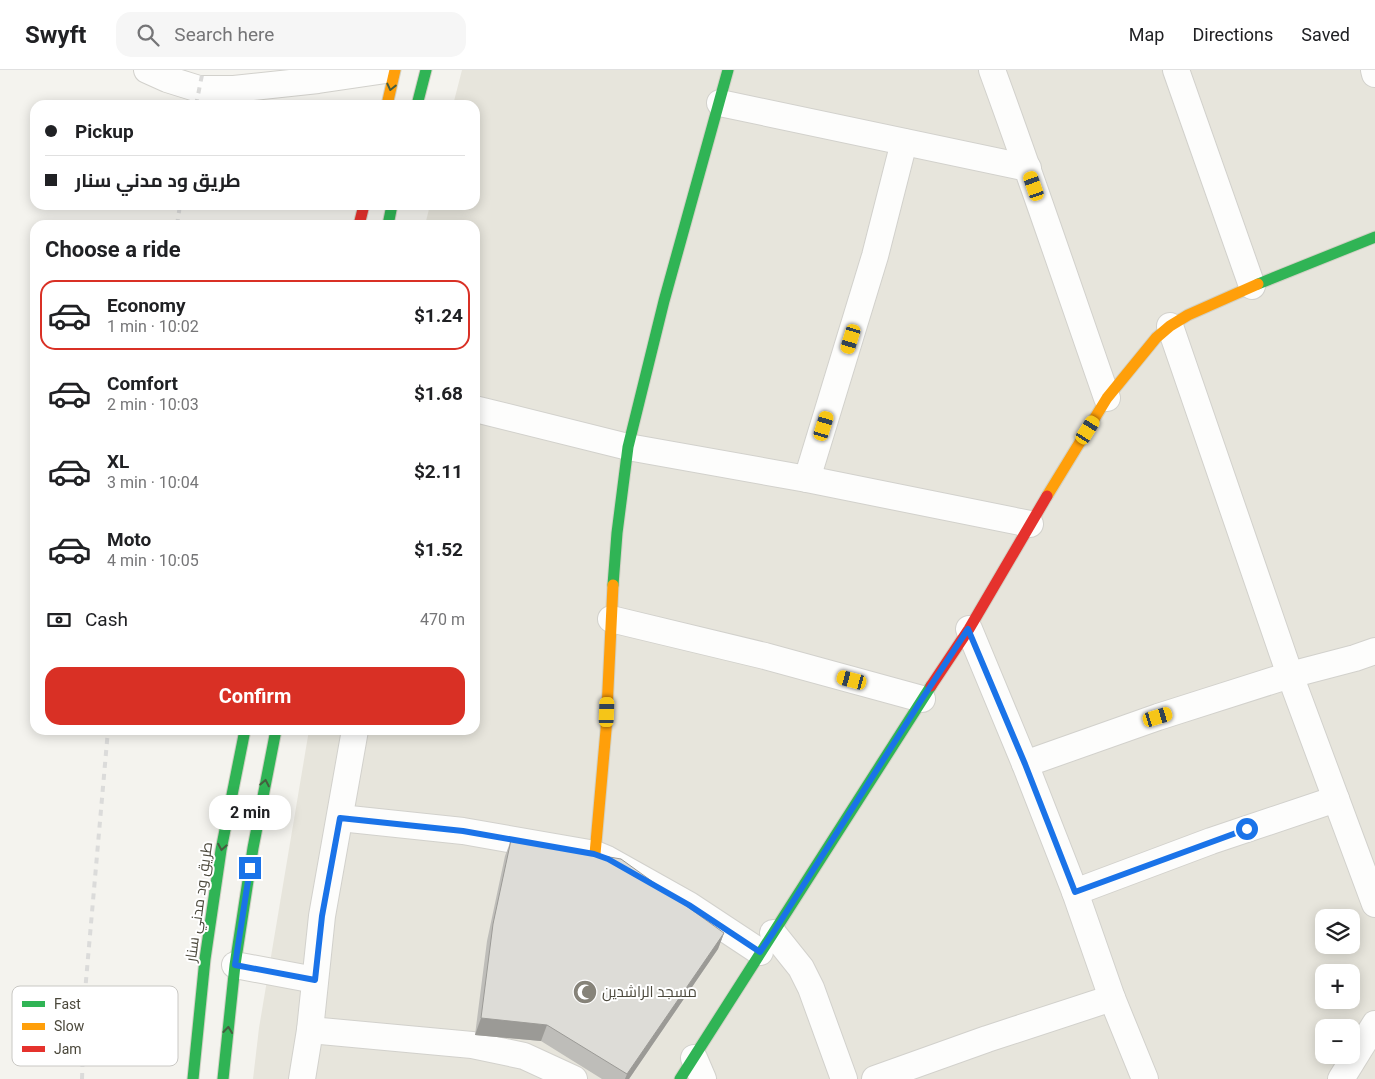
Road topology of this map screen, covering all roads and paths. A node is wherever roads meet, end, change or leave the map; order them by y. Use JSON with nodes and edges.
{"nodes":[{"id":1,"x":147,"y":70,"type":"edge"},
{"id":2,"x":386,"y":70,"type":"edge"},
{"id":3,"x":395,"y":70,"type":"edge"},
{"id":4,"x":728,"y":70,"type":"edge"},
{"id":5,"x":992,"y":70,"type":"edge"},
{"id":6,"x":1176,"y":70,"type":"edge"},
{"id":7,"x":1374,"y":70,"type":"edge"},
{"id":8,"x":421,"y":71,"type":"edge"},
{"id":9,"x":1375,"y":74,"type":"edge"},
{"id":10,"x":388,"y":100,"type":"edge"},
{"id":11,"x":418,"y":100,"type":"edge"},
{"id":12,"x":720,"y":103,"type":"junction"},
{"id":13,"x":904,"y":142,"type":"junction"},
{"id":14,"x":1028,"y":168,"type":"junction"},
{"id":15,"x":1375,"y":237,"type":"edge"},
{"id":16,"x":1252,"y":286,"type":"junction"},
{"id":17,"x":1170,"y":326,"type":"junction"},
{"id":18,"x":1107,"y":398,"type":"junction"},
{"id":19,"x":480,"y":410,"type":"edge"},
{"id":20,"x":628,"y":447,"type":"junction"},
{"id":21,"x":807,"y":479,"type":"junction"},
{"id":22,"x":1030,"y":524,"type":"junction"},
{"id":23,"x":611,"y":619,"type":"junction"},
{"id":24,"x":968,"y":629,"type":"junction"},
{"id":25,"x":1375,"y":651,"type":"edge"},
{"id":26,"x":1290,"y":675,"type":"junction"},
{"id":27,"x":922,"y":699,"type":"junction"},
{"id":28,"x":244,"y":735,"type":"edge"},
{"id":29,"x":275,"y":735,"type":"edge"},
{"id":30,"x":354,"y":735,"type":"edge"},
{"id":31,"x":1025,"y":764,"type":"junction"},
{"id":32,"x":1336,"y":799,"type":"junction"},
{"id":33,"x":340,"y":818,"type":"junction"},
{"id":34,"x":594,"y":854,"type":"junction"},
{"id":35,"x":1075,"y":892,"type":"junction"},
{"id":36,"x":1375,"y":904,"type":"edge"},
{"id":37,"x":767,"y":943,"type":"junction"},
{"id":38,"x":235,"y":965,"type":"junction"},
{"id":39,"x":315,"y":980,"type":"junction"},
{"id":40,"x":1112,"y":998,"type":"junction"},
{"id":41,"x":1375,"y":1024,"type":"edge"},
{"id":42,"x":310,"y":1030,"type":"junction"},
{"id":43,"x":692,"y":1072,"type":"edge"},
{"id":44,"x":193,"y":1079,"type":"edge"},
{"id":45,"x":223,"y":1079,"type":"edge"},
{"id":46,"x":302,"y":1079,"type":"edge"},
{"id":47,"x":574,"y":1079,"type":"edge"},
{"id":48,"x":844,"y":1079,"type":"edge"},
{"id":49,"x":876,"y":1079,"type":"edge"},
{"id":50,"x":1145,"y":1079,"type":"edge"},
{"id":51,"x":1341,"y":1079,"type":"edge"}],
"edges":[{"from":1,"to":2,"type":"street"},
{"from":3,"to":10,"type":"main road","one_way":true},
{"from":4,"to":12,"type":"main road"},
{"from":5,"to":14,"type":"street"},
{"from":6,"to":16,"type":"street"},
{"from":7,"to":9,"type":"street"},
{"from":8,"to":11,"type":"main road"},
{"from":12,"to":13,"type":"street"},
{"from":12,"to":20,"type":"main road"},
{"from":13,"to":14,"type":"street"},
{"from":13,"to":21,"type":"street"},
{"from":14,"to":18,"type":"street"},
{"from":15,"to":16,"type":"main road"},
{"from":16,"to":17,"type":"main road"},
{"from":17,"to":18,"type":"main road"},
{"from":17,"to":26,"type":"street"},
{"from":18,"to":22,"type":"main road"},
{"from":19,"to":20,"type":"street"},
{"from":20,"to":21,"type":"street"},
{"from":20,"to":23,"type":"main road"},
{"from":21,"to":22,"type":"street"},
{"from":22,"to":24,"type":"main road"},
{"from":23,"to":27,"type":"street"},
{"from":23,"to":34,"type":"main road"},
{"from":24,"to":27,"type":"main road"},
{"from":24,"to":31,"type":"street"},
{"from":25,"to":26,"type":"street"},
{"from":26,"to":31,"type":"street"},
{"from":26,"to":32,"type":"street"},
{"from":27,"to":37,"type":"main road"},
{"from":28,"to":44,"type":"main road","name":"طريق ود مدني سنار","one_way":true},
{"from":38,"to":29,"type":"main road","one_way":true},
{"from":30,"to":33,"type":"street"},
{"from":31,"to":35,"type":"street"},
{"from":32,"to":35,"type":"street"},
{"from":32,"to":36,"type":"street"},
{"from":33,"to":34,"type":"street"},
{"from":33,"to":39,"type":"street"},
{"from":34,"to":37,"type":"street"},
{"from":35,"to":40,"type":"street"},
{"from":37,"to":43,"type":"main road"},
{"from":37,"to":48,"type":"street"},
{"from":38,"to":39,"type":"street"},
{"from":45,"to":38,"type":"main road","one_way":true},
{"from":39,"to":42,"type":"street"},
{"from":40,"to":49,"type":"street"},
{"from":40,"to":50,"type":"street"},
{"from":41,"to":51,"type":"street"},
{"from":42,"to":46,"type":"street"},
{"from":42,"to":47,"type":"street"}]}
